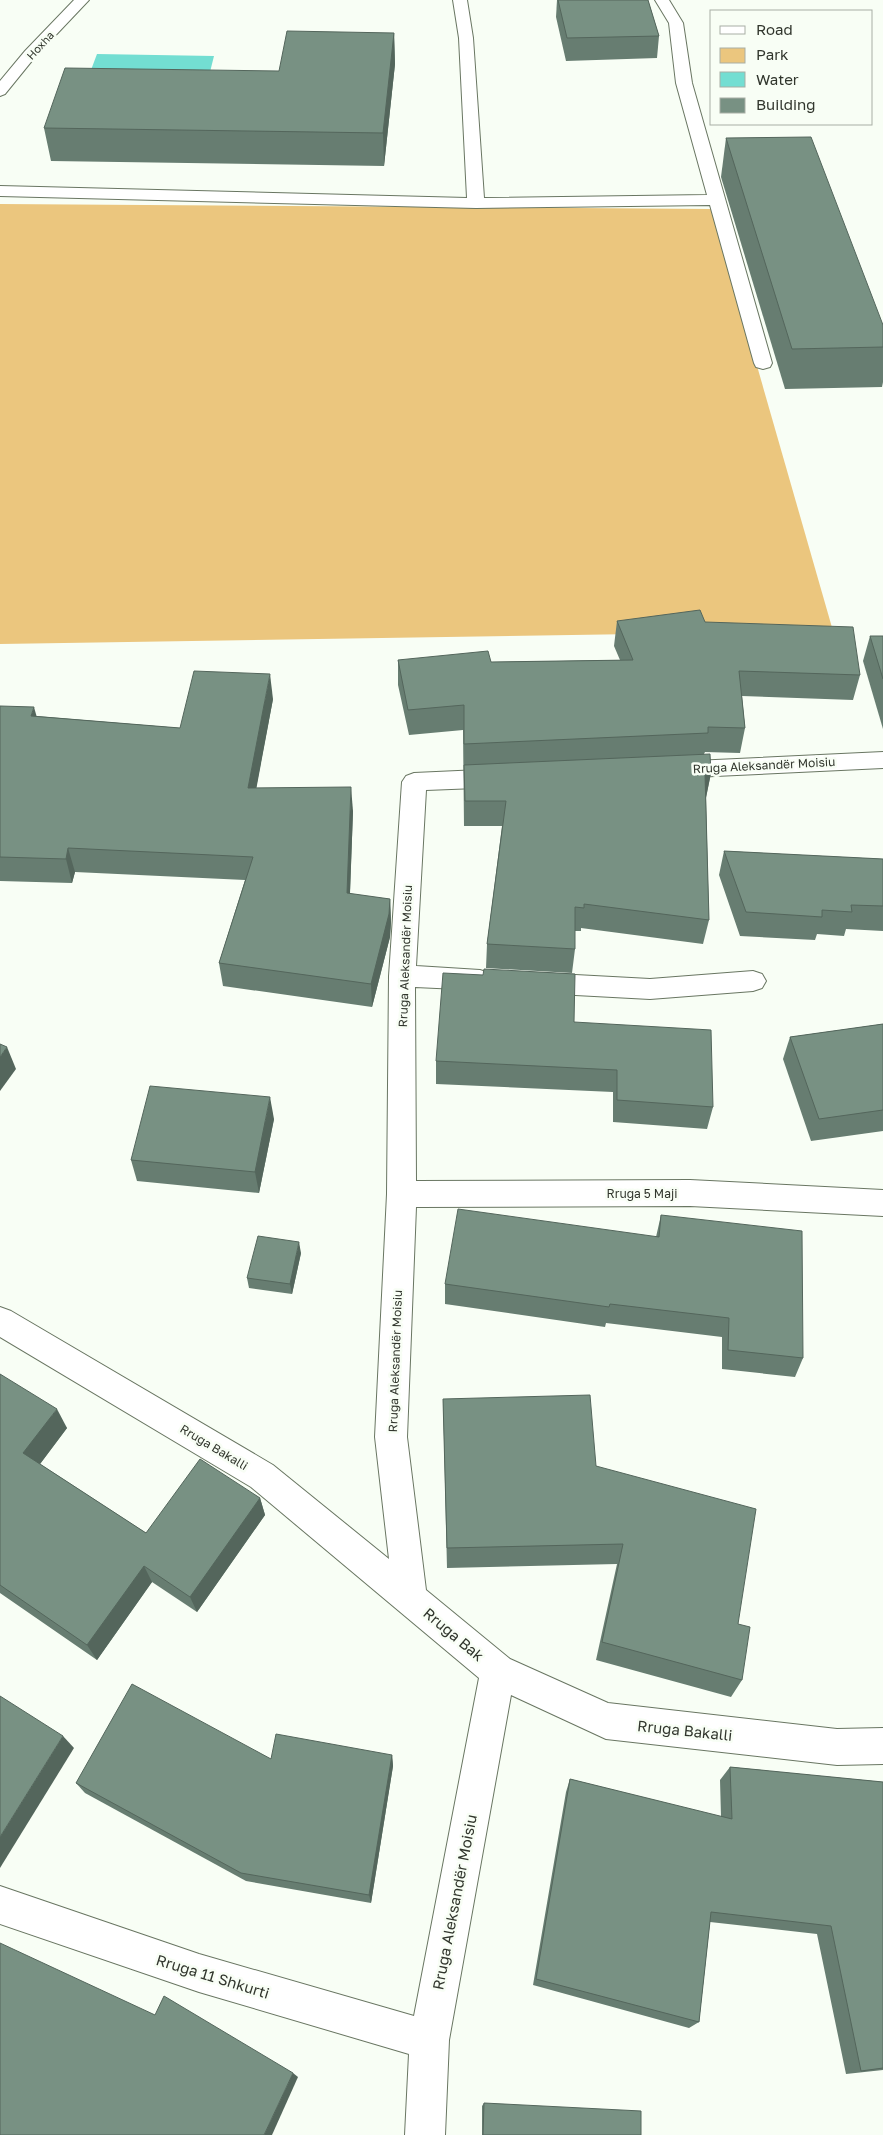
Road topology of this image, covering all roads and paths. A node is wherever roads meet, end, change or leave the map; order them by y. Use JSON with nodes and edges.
{"nodes":[{"id":1,"x":82,"y":0,"type":"edge"},
{"id":2,"x":460,"y":0,"type":"edge"},
{"id":3,"x":662,"y":0,"type":"edge"},
{"id":4,"x":0,"y":91,"type":"edge"},
{"id":5,"x":0,"y":190,"type":"edge"},
{"id":6,"x":718,"y":200,"type":"junction"},
{"id":7,"x":476,"y":203,"type":"junction"},
{"id":8,"x":763,"y":362,"type":"dead end"},
{"id":9,"x":883,"y":760,"type":"edge"},
{"id":10,"x":654,"y":771,"type":"edge"},
{"id":11,"x":524,"y":777,"type":"edge"},
{"id":12,"x":402,"y":976,"type":"junction"},
{"id":13,"x":752,"y":981,"type":"dead end"},
{"id":14,"x":402,"y":1194,"type":"junction"},
{"id":15,"x":883,"y":1203,"type":"edge"},
{"id":16,"x":0,"y":1321,"type":"edge"},
{"id":17,"x":410,"y":1598,"type":"junction"},
{"id":18,"x":498,"y":1671,"type":"junction"},
{"id":19,"x":883,"y":1746,"type":"edge"},
{"id":20,"x":0,"y":1905,"type":"edge"},
{"id":21,"x":429,"y":2040,"type":"junction"},
{"id":22,"x":424,"y":2135,"type":"edge"}],
"edges":[{"from":1,"to":4,"type":"street","name":"Hoxha"},
{"from":2,"to":7,"type":"street"},
{"from":3,"to":6,"type":"street"},
{"from":5,"to":7,"type":"street"},
{"from":6,"to":7,"type":"street"},
{"from":6,"to":8,"type":"street"},
{"from":9,"to":10,"type":"street","name":"Rruga Aleksandër Moisiu"},
{"from":11,"to":12,"type":"street","name":"Rruga Aleksandër Moisiu"},
{"from":12,"to":13,"type":"street"},
{"from":12,"to":14,"type":"street","name":"Rruga Aleksandër Moisiu"},
{"from":14,"to":15,"type":"street","name":"Rruga 5 Maji"},
{"from":14,"to":17,"type":"street","name":"Rruga Aleksandër Moisiu"},
{"from":16,"to":17,"type":"street","name":"Rruga Bakalli"},
{"from":17,"to":18,"type":"street","name":"Rruga Bak"},
{"from":18,"to":19,"type":"street","name":"Rruga Bakalli"},
{"from":18,"to":21,"type":"street","name":"Rruga Aleksandër Moisiu"},
{"from":20,"to":21,"type":"street","name":"Rruga 11 Shkurti"},
{"from":21,"to":22,"type":"street","name":"Rruga Aleksandër Moisiu"}]}
